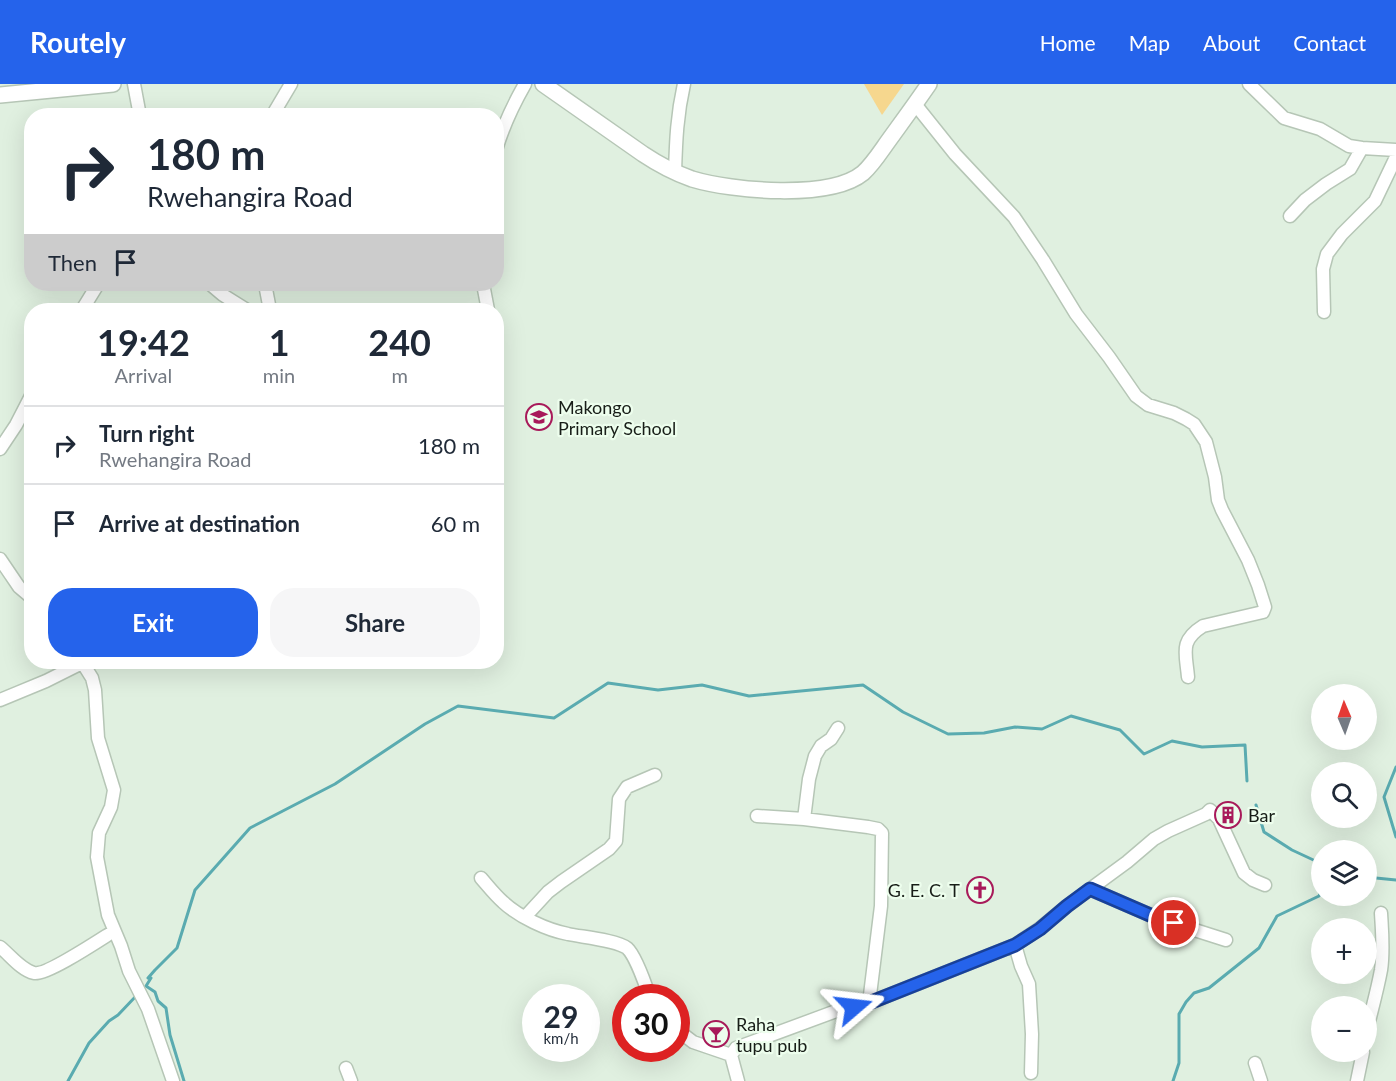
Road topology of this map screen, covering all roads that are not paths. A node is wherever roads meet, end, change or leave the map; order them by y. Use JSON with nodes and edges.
{"nodes":[{"id":1,"x":113,"y":84,"type":"edge"},
{"id":2,"x":134,"y":84,"type":"edge"},
{"id":3,"x":291,"y":84,"type":"edge"},
{"id":4,"x":525,"y":84,"type":"edge"},
{"id":5,"x":543,"y":84,"type":"edge"},
{"id":6,"x":684,"y":84,"type":"edge"},
{"id":7,"x":929,"y":84,"type":"edge"},
{"id":8,"x":1249,"y":84,"type":"edge"},
{"id":9,"x":0,"y":95,"type":"edge"},
{"id":10,"x":915,"y":104,"type":"junction"},
{"id":11,"x":137,"y":108,"type":"edge"},
{"id":12,"x":278,"y":108,"type":"edge"},
{"id":13,"x":504,"y":128,"type":"edge"},
{"id":14,"x":1362,"y":148,"type":"junction"},
{"id":15,"x":1396,"y":150,"type":"edge"},
{"id":16,"x":1396,"y":157,"type":"edge"},
{"id":17,"x":675,"y":172,"type":"junction"},
{"id":18,"x":1290,"y":216,"type":"dead end"},
{"id":19,"x":218,"y":291,"type":"edge"},
{"id":20,"x":236,"y":303,"type":"edge"},
{"id":21,"x":1324,"y":312,"type":"dead end"},
{"id":22,"x":24,"y":410,"type":"edge"},
{"id":23,"x":0,"y":449,"type":"edge"},
{"id":24,"x":0,"y":559,"type":"edge"},
{"id":25,"x":24,"y":591,"type":"edge"},
{"id":26,"x":69,"y":669,"type":"edge"},
{"id":27,"x":86,"y":669,"type":"edge"},
{"id":28,"x":1188,"y":677,"type":"dead end"},
{"id":29,"x":0,"y":700,"type":"edge"},
{"id":30,"x":838,"y":728,"type":"dead end"},
{"id":31,"x":655,"y":775,"type":"dead end"},
{"id":32,"x":757,"y":816,"type":"dead end"},
{"id":33,"x":804,"y":819,"type":"junction"},
{"id":34,"x":481,"y":878,"type":"dead end"},
{"id":35,"x":1265,"y":885,"type":"dead end"},
{"id":36,"x":1090,"y":889,"type":"junction"},
{"id":37,"x":1381,"y":913,"type":"dead end"},
{"id":38,"x":525,"y":917,"type":"junction"},
{"id":39,"x":114,"y":931,"type":"junction"},
{"id":40,"x":1226,"y":940,"type":"dead end"},
{"id":41,"x":1015,"y":945,"type":"junction"},
{"id":42,"x":0,"y":947,"type":"edge"},
{"id":43,"x":644,"y":984,"type":"edge"},
{"id":44,"x":1376,"y":996,"type":"edge"},
{"id":45,"x":869,"y":1003,"type":"junction"},
{"id":46,"x":690,"y":1040,"type":"edge"},
{"id":47,"x":731,"y":1055,"type":"junction"},
{"id":48,"x":1361,"y":1062,"type":"edge"},
{"id":49,"x":1255,"y":1063,"type":"dead end"},
{"id":50,"x":346,"y":1068,"type":"dead end"},
{"id":51,"x":1031,"y":1073,"type":"dead end"},
{"id":52,"x":173,"y":1081,"type":"edge"},
{"id":53,"x":351,"y":1081,"type":"edge"},
{"id":54,"x":738,"y":1081,"type":"edge"},
{"id":55,"x":1260,"y":1081,"type":"edge"},
{"id":56,"x":1357,"y":1081,"type":"edge"}],
"edges":[{"from":1,"to":9,"type":"street"},
{"from":2,"to":11,"type":"street"},
{"from":3,"to":12,"type":"street"},
{"from":4,"to":13,"type":"street"},
{"from":5,"to":17,"type":"street"},
{"from":6,"to":17,"type":"street"},
{"from":7,"to":10,"type":"street"},
{"from":8,"to":14,"type":"street"},
{"from":10,"to":17,"type":"street"},
{"from":10,"to":28,"type":"street"},
{"from":14,"to":15,"type":"street"},
{"from":14,"to":18,"type":"street"},
{"from":16,"to":21,"type":"street"},
{"from":19,"to":20,"type":"street"},
{"from":22,"to":23,"type":"street"},
{"from":24,"to":25,"type":"street"},
{"from":26,"to":29,"type":"street"},
{"from":27,"to":39,"type":"street"},
{"from":30,"to":33,"type":"street"},
{"from":31,"to":38,"type":"street"},
{"from":32,"to":33,"type":"street"},
{"from":33,"to":45,"type":"street"},
{"from":34,"to":38,"type":"street"},
{"from":35,"to":36,"type":"street"},
{"from":36,"to":40,"type":"street"},
{"from":36,"to":41,"type":"street"},
{"from":37,"to":44,"type":"street"},
{"from":38,"to":43,"type":"street"},
{"from":39,"to":42,"type":"street"},
{"from":39,"to":52,"type":"street"},
{"from":41,"to":45,"type":"street"},
{"from":41,"to":51,"type":"street"},
{"from":45,"to":47,"type":"street"},
{"from":46,"to":47,"type":"street"},
{"from":47,"to":54,"type":"street"},
{"from":48,"to":56,"type":"street"},
{"from":49,"to":55,"type":"street"},
{"from":50,"to":53,"type":"street"}]}
